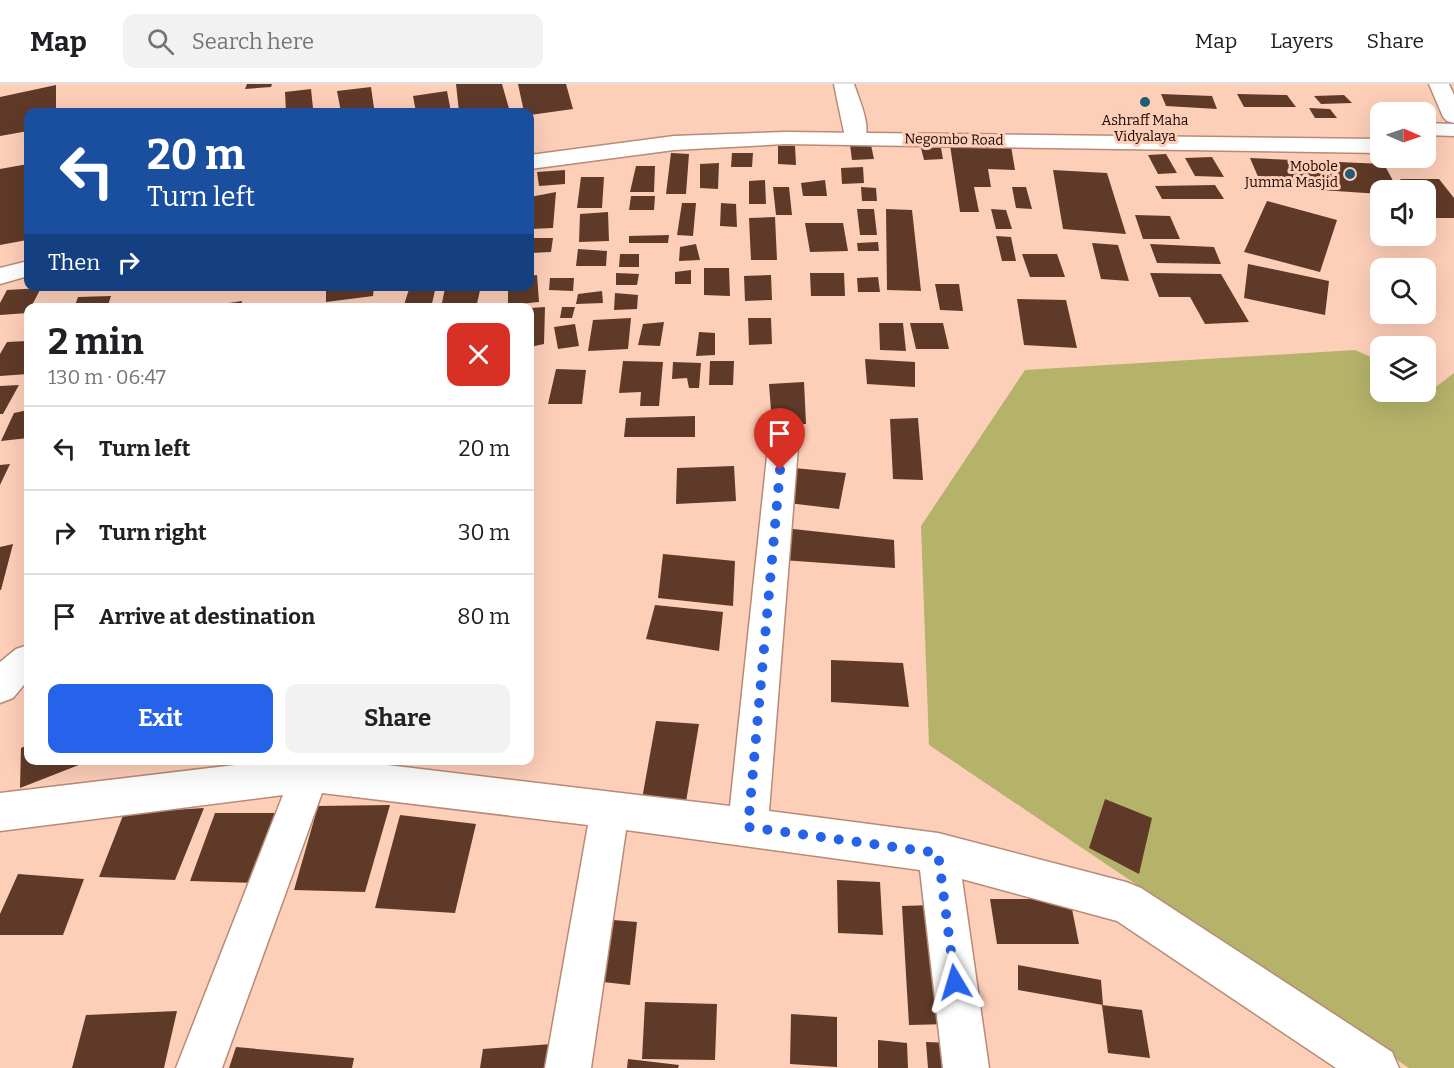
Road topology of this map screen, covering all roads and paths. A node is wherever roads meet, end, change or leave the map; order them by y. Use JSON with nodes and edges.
{"nodes":[{"id":1,"x":844,"y":84,"type":"edge"},
{"id":2,"x":1438,"y":84,"type":"edge"},
{"id":3,"x":1454,"y":117,"type":"edge"},
{"id":4,"x":1370,"y":128,"type":"edge"},
{"id":5,"x":855,"y":130,"type":"junction"},
{"id":6,"x":1370,"y":146,"type":"edge"},
{"id":7,"x":534,"y":147,"type":"edge"},
{"id":8,"x":534,"y":161,"type":"edge"},
{"id":9,"x":24,"y":254,"type":"edge"},
{"id":10,"x":0,"y":259,"type":"edge"},
{"id":11,"x":24,"y":271,"type":"edge"},
{"id":12,"x":0,"y":276,"type":"edge"},
{"id":13,"x":783,"y":447,"type":"dead end"},
{"id":14,"x":24,"y":663,"type":"edge"},
{"id":15,"x":0,"y":687,"type":"edge"},
{"id":16,"x":310,"y":774,"type":"junction"},
{"id":17,"x":610,"y":808,"type":"junction"},
{"id":18,"x":0,"y":812,"type":"edge"},
{"id":19,"x":748,"y":827,"type":"junction"},
{"id":20,"x":938,"y":853,"type":"junction"},
{"id":21,"x":199,"y":1068,"type":"edge"},
{"id":22,"x":568,"y":1068,"type":"edge"},
{"id":23,"x":966,"y":1068,"type":"edge"},
{"id":24,"x":1376,"y":1068,"type":"edge"}],
"edges":[{"from":1,"to":5,"type":"main road"},
{"from":2,"to":3,"type":"main road"},
{"from":4,"to":5,"type":"main road","name":"Negombo Road"},
{"from":5,"to":6,"type":"main road","name":"Negombo Road"},
{"from":5,"to":7,"type":"main road","name":"Negombo Road"},
{"from":5,"to":8,"type":"main road","name":"Negombo Road"},
{"from":9,"to":10,"type":"main road"},
{"from":11,"to":12,"type":"main road"},
{"from":13,"to":19,"type":"main road"},
{"from":14,"to":15,"type":"main road"},
{"from":16,"to":17,"type":"main road"},
{"from":16,"to":18,"type":"main road"},
{"from":16,"to":21,"type":"main road"},
{"from":17,"to":19,"type":"main road"},
{"from":17,"to":22,"type":"main road"},
{"from":19,"to":20,"type":"main road"},
{"from":20,"to":23,"type":"main road"},
{"from":20,"to":24,"type":"main road"}]}
